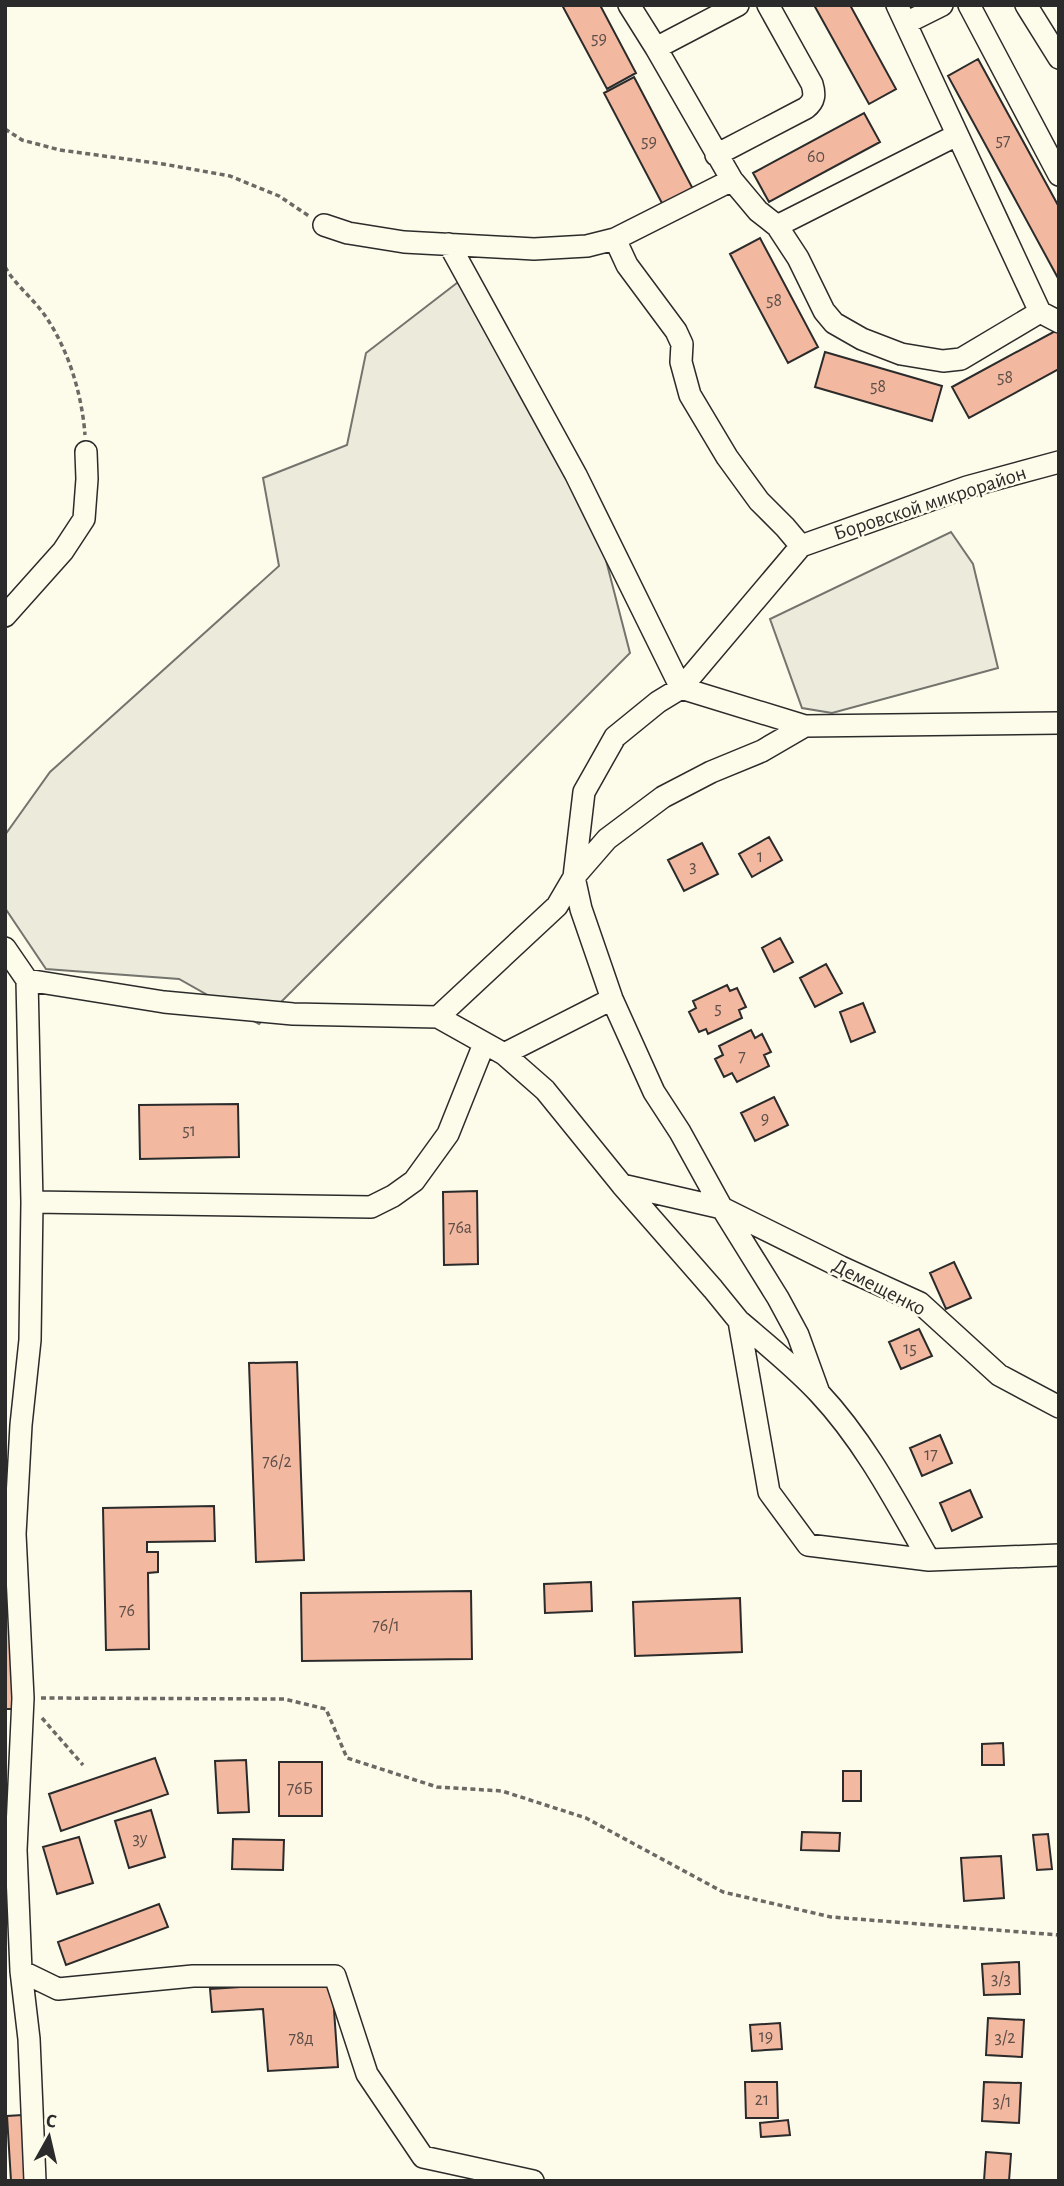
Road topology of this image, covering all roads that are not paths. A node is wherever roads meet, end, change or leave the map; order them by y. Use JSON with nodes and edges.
{"nodes":[{"id":1,"x":629,"y":5,"type":"edge"},
{"id":2,"x":738,"y":5,"type":"edge"},
{"id":3,"x":768,"y":5,"type":"edge"},
{"id":4,"x":942,"y":5,"type":"edge"},
{"id":5,"x":969,"y":5,"type":"edge"},
{"id":6,"x":1026,"y":5,"type":"edge"},
{"id":7,"x":902,"y":14,"type":"edge"},
{"id":8,"x":656,"y":48,"type":"junction"},
{"id":9,"x":1059,"y":58,"type":"edge"},
{"id":10,"x":957,"y":135,"type":"junction"},
{"id":11,"x":716,"y":155,"type":"junction"},
{"id":12,"x":1059,"y":175,"type":"edge"},
{"id":13,"x":732,"y":180,"type":"junction"},
{"id":14,"x":324,"y":225,"type":"road end"},
{"id":15,"x":777,"y":226,"type":"junction"},
{"id":16,"x":615,"y":239,"type":"junction"},
{"id":17,"x":449,"y":244,"type":"junction"},
{"id":18,"x":1049,"y":317,"type":"edge"},
{"id":19,"x":86,"y":452,"type":"road end"},
{"id":20,"x":1059,"y":462,"type":"edge"},
{"id":21,"x":801,"y":546,"type":"junction"},
{"id":22,"x":5,"y":616,"type":"edge"},
{"id":23,"x":681,"y":688,"type":"junction"},
{"id":24,"x":1059,"y":723,"type":"edge"},
{"id":25,"x":805,"y":726,"type":"junction"},
{"id":26,"x":573,"y":877,"type":"junction"},
{"id":27,"x":5,"y":948,"type":"edge"},
{"id":28,"x":27,"y":979,"type":"junction"},
{"id":29,"x":612,"y":999,"type":"junction"},
{"id":30,"x":438,"y":1017,"type":"junction"},
{"id":31,"x":484,"y":1044,"type":"junction"},
{"id":32,"x":504,"y":1054,"type":"junction"},
{"id":33,"x":622,"y":1185,"type":"junction"},
{"id":34,"x":32,"y":1202,"type":"junction"},
{"id":35,"x":722,"y":1208,"type":"junction"},
{"id":36,"x":739,"y":1321,"type":"junction"},
{"id":37,"x":819,"y":1393,"type":"junction"},
{"id":38,"x":1059,"y":1407,"type":"edge"},
{"id":39,"x":1059,"y":1555,"type":"edge"},
{"id":40,"x":929,"y":1560,"type":"junction"},
{"id":41,"x":20,"y":1971,"type":"junction"},
{"id":42,"x":35,"y":2181,"type":"edge"},
{"id":43,"x":533,"y":2181,"type":"edge"}],
"edges":[{"from":1,"to":8,"type":"street"},
{"from":2,"to":8,"type":"street"},
{"from":3,"to":11,"type":"street"},
{"from":4,"to":7,"type":"street"},
{"from":5,"to":12,"type":"street"},
{"from":6,"to":9,"type":"street"},
{"from":7,"to":10,"type":"street"},
{"from":8,"to":11,"type":"street"},
{"from":10,"to":15,"type":"street"},
{"from":10,"to":18,"type":"street"},
{"from":11,"to":13,"type":"street"},
{"from":13,"to":15,"type":"street"},
{"from":13,"to":16,"type":"street"},
{"from":14,"to":17,"type":"street"},
{"from":15,"to":18,"type":"street"},
{"from":16,"to":17,"type":"street"},
{"from":16,"to":21,"type":"street"},
{"from":17,"to":23,"type":"street"},
{"from":19,"to":22,"type":"street"},
{"from":20,"to":21,"type":"street","name":"Боровской микрорайон"},
{"from":21,"to":23,"type":"street"},
{"from":23,"to":25,"type":"street"},
{"from":23,"to":26,"type":"street"},
{"from":24,"to":25,"type":"street"},
{"from":25,"to":26,"type":"street"},
{"from":26,"to":29,"type":"street"},
{"from":26,"to":30,"type":"street"},
{"from":27,"to":28,"type":"street"},
{"from":28,"to":30,"type":"street"},
{"from":28,"to":34,"type":"street"},
{"from":29,"to":32,"type":"street"},
{"from":29,"to":35,"type":"street"},
{"from":30,"to":31,"type":"street"},
{"from":31,"to":32,"type":"street"},
{"from":31,"to":34,"type":"street"},
{"from":32,"to":33,"type":"street"},
{"from":33,"to":35,"type":"street","name":"Демещенко"},
{"from":33,"to":36,"type":"street"},
{"from":34,"to":41,"type":"street"},
{"from":35,"to":37,"type":"street"},
{"from":35,"to":38,"type":"street","name":"Демещенко"},
{"from":36,"to":37,"type":"street"},
{"from":36,"to":40,"type":"street"},
{"from":37,"to":40,"type":"street"},
{"from":39,"to":40,"type":"street"},
{"from":41,"to":42,"type":"street"},
{"from":41,"to":43,"type":"street"}]}
